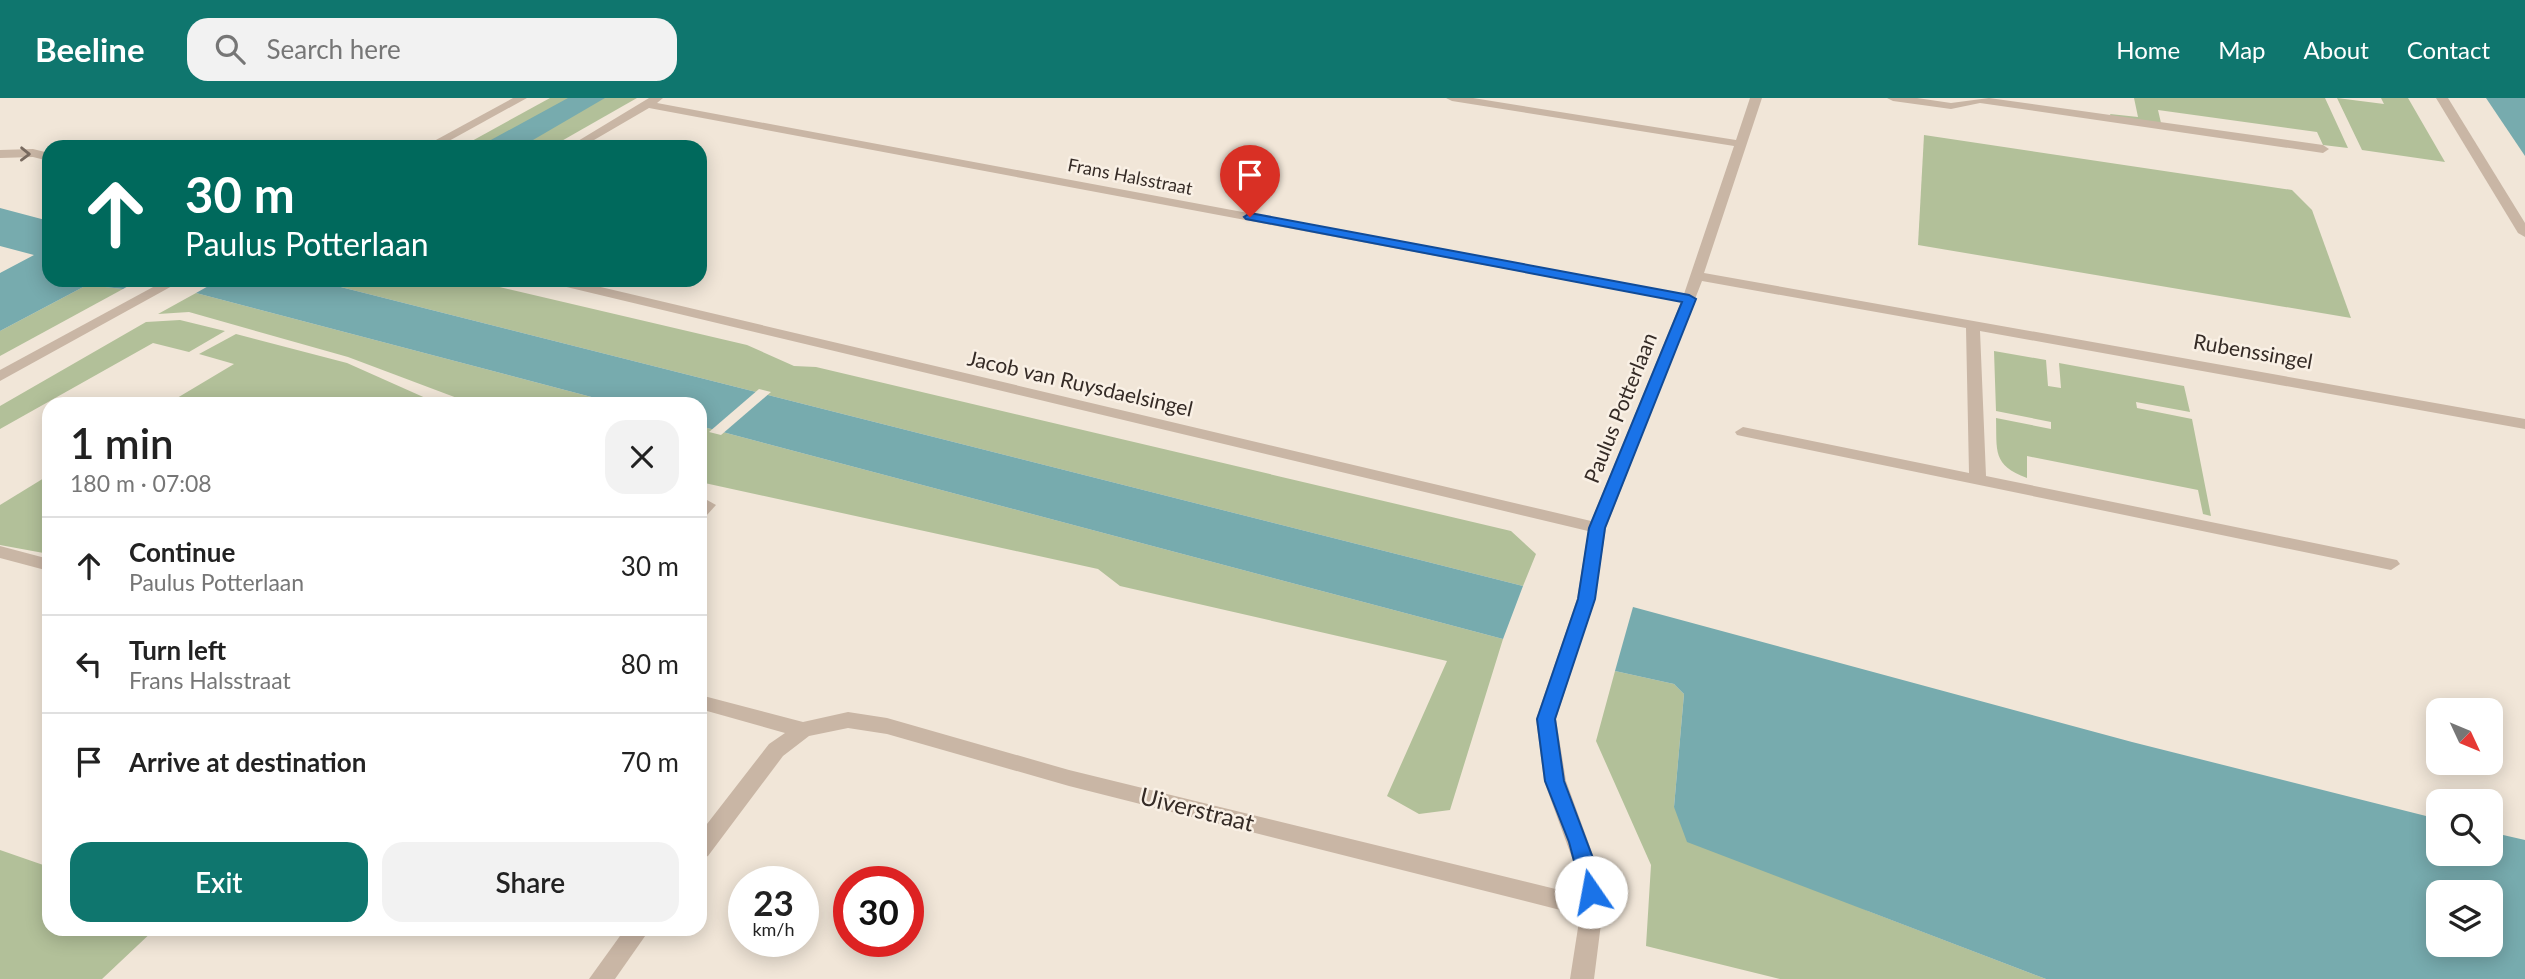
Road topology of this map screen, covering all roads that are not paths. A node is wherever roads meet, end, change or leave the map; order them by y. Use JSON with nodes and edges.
{"nodes":[{"id":1,"x":522,"y":98,"type":"edge"},
{"id":2,"x":1452,"y":98,"type":"edge"},
{"id":3,"x":1756,"y":98,"type":"edge"},
{"id":4,"x":1893,"y":98,"type":"edge"},
{"id":5,"x":2442,"y":98,"type":"edge"},
{"id":6,"x":1980,"y":99,"type":"edge"},
{"id":7,"x":652,"y":101,"type":"edge"},
{"id":8,"x":442,"y":140,"type":"edge"},
{"id":9,"x":586,"y":140,"type":"edge"},
{"id":10,"x":1741,"y":144,"type":"junction"},
{"id":11,"x":2323,"y":149,"type":"dead end"},
{"id":12,"x":0,"y":154,"type":"edge"},
{"id":13,"x":42,"y":155,"type":"edge"},
{"id":14,"x":2525,"y":233,"type":"edge"},
{"id":15,"x":1696,"y":276,"type":"junction"},
{"id":16,"x":163,"y":287,"type":"edge"},
{"id":17,"x":583,"y":287,"type":"edge"},
{"id":18,"x":1689,"y":299,"type":"junction"},
{"id":19,"x":1973,"y":326,"type":"junction"},
{"id":20,"x":0,"y":376,"type":"edge"},
{"id":21,"x":2525,"y":424,"type":"edge"},
{"id":22,"x":1743,"y":432,"type":"dead end"},
{"id":23,"x":1978,"y":480,"type":"junction"},
{"id":24,"x":1597,"y":528,"type":"junction"},
{"id":25,"x":0,"y":552,"type":"edge"},
{"id":26,"x":42,"y":563,"type":"edge"},
{"id":27,"x":2392,"y":564,"type":"dead end"},
{"id":28,"x":707,"y":704,"type":"edge"},
{"id":29,"x":803,"y":730,"type":"junction"},
{"id":30,"x":707,"y":841,"type":"edge"},
{"id":31,"x":1592,"y":908,"type":"junction"},
{"id":32,"x":634,"y":936,"type":"edge"},
{"id":33,"x":601,"y":979,"type":"edge"},
{"id":34,"x":1582,"y":979,"type":"edge"}],
"edges":[{"from":1,"to":8,"type":"street"},
{"from":2,"to":10,"type":"street"},
{"from":3,"to":10,"type":"street","name":"Paulus Potterlaan"},
{"from":4,"to":6,"type":"street"},
{"from":5,"to":14,"type":"street"},
{"from":6,"to":11,"type":"street"},
{"from":7,"to":9,"type":"street"},
{"from":7,"to":18,"type":"street","name":"Frans Halsstraat"},
{"from":10,"to":15,"type":"street","name":"Paulus Potterlaan"},
{"from":12,"to":13,"type":"street","one_way":true},
{"from":15,"to":18,"type":"street","name":"Paulus Potterlaan"},
{"from":15,"to":19,"type":"street","name":"Rubenssingel"},
{"from":16,"to":20,"type":"street"},
{"from":17,"to":24,"type":"street","name":"Jacob van Ruysdaelsingel"},
{"from":18,"to":24,"type":"street","name":"Paulus Potterlaan"},
{"from":19,"to":21,"type":"street","name":"Rubenssingel"},
{"from":19,"to":23,"type":"street"},
{"from":22,"to":23,"type":"street"},
{"from":23,"to":27,"type":"street"},
{"from":24,"to":31,"type":"street","name":"Paulus Potterlaan"},
{"from":25,"to":26,"type":"street"},
{"from":28,"to":29,"type":"street","name":"Uiverstraat"},
{"from":29,"to":30,"type":"street","name":"Uiverstraat"},
{"from":29,"to":31,"type":"street","name":"Uiverstraat"},
{"from":31,"to":34,"type":"street","name":"Paulus Potterlaan"},
{"from":32,"to":33,"type":"street"}]}
